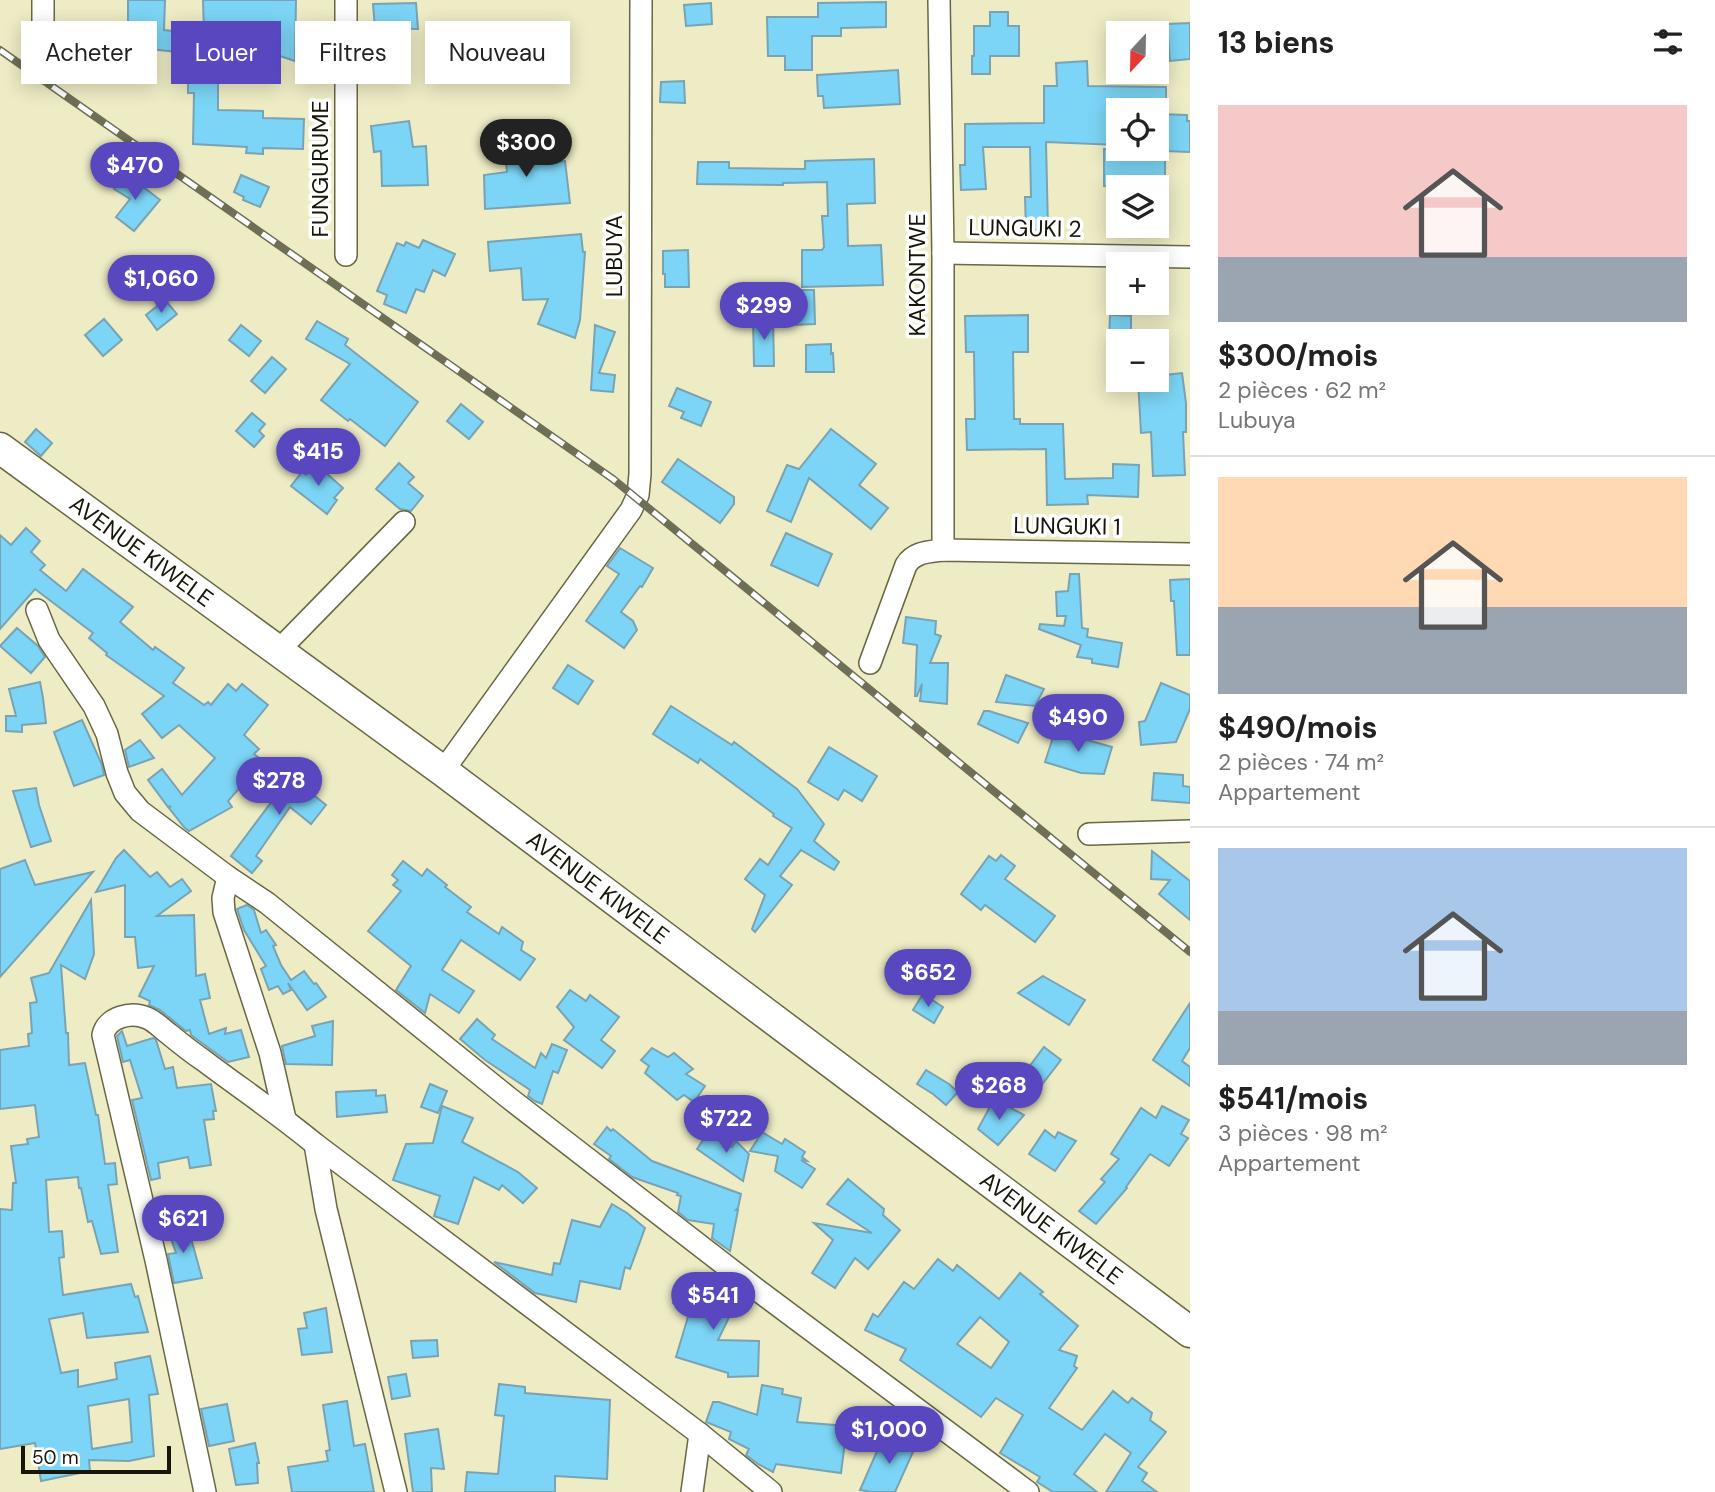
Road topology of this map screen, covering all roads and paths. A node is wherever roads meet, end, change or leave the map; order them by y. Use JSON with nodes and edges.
{"nodes":[{"id":1,"x":43,"y":0,"type":"edge"},
{"id":2,"x":346,"y":0,"type":"edge"},
{"id":3,"x":641,"y":0,"type":"edge"},
{"id":4,"x":939,"y":0,"type":"edge"},
{"id":5,"x":43,"y":21,"type":"edge"},
{"id":6,"x":943,"y":253,"type":"junction"},
{"id":7,"x":346,"y":255,"type":"dead end"},
{"id":8,"x":1190,"y":257,"type":"edge"},
{"id":9,"x":0,"y":447,"type":"edge"},
{"id":10,"x":404,"y":522,"type":"dead end"},
{"id":11,"x":943,"y":550,"type":"junction"},
{"id":12,"x":1190,"y":554,"type":"edge"},
{"id":13,"x":37,"y":610,"type":"dead end"},
{"id":14,"x":278,"y":651,"type":"junction"},
{"id":15,"x":870,"y":663,"type":"dead end"},
{"id":16,"x":443,"y":771,"type":"junction"},
{"id":17,"x":1190,"y":831,"type":"edge"},
{"id":18,"x":1088,"y":834,"type":"dead end"},
{"id":19,"x":228,"y":877,"type":"junction"},
{"id":20,"x":285,"y":1119,"type":"junction"},
{"id":21,"x":315,"y":1144,"type":"junction"},
{"id":22,"x":1190,"y":1332,"type":"edge"},
{"id":23,"x":700,"y":1434,"type":"junction"},
{"id":24,"x":205,"y":1492,"type":"edge"},
{"id":25,"x":396,"y":1492,"type":"edge"},
{"id":26,"x":692,"y":1492,"type":"edge"},
{"id":27,"x":771,"y":1492,"type":"edge"},
{"id":28,"x":1028,"y":1492,"type":"edge"}],
"edges":[{"from":1,"to":5,"type":"street"},
{"from":2,"to":7,"type":"street","name":"FUNGURUME"},
{"from":3,"to":16,"type":"street","name":"LUBUYA"},
{"from":4,"to":6,"type":"street","name":"KAKONTWE"},
{"from":6,"to":8,"type":"street","name":"LUNGUKI 2"},
{"from":6,"to":11,"type":"street","name":"KAKONTWE"},
{"from":9,"to":14,"type":"street","name":"AVENUE KIWELE"},
{"from":10,"to":14,"type":"street"},
{"from":11,"to":12,"type":"street","name":"LUNGUKI 1"},
{"from":11,"to":15,"type":"street","name":"LUNGUKI 1"},
{"from":13,"to":19,"type":"street"},
{"from":14,"to":16,"type":"street","name":"AVENUE KIWELE"},
{"from":16,"to":22,"type":"street","name":"AVENUE KIWELE"},
{"from":17,"to":18,"type":"street"},
{"from":19,"to":20,"type":"street"},
{"from":19,"to":28,"type":"street"},
{"from":20,"to":21,"type":"street"},
{"from":20,"to":24,"type":"street"},
{"from":21,"to":23,"type":"street"},
{"from":21,"to":25,"type":"street"},
{"from":23,"to":26,"type":"street"},
{"from":23,"to":27,"type":"street"}]}
